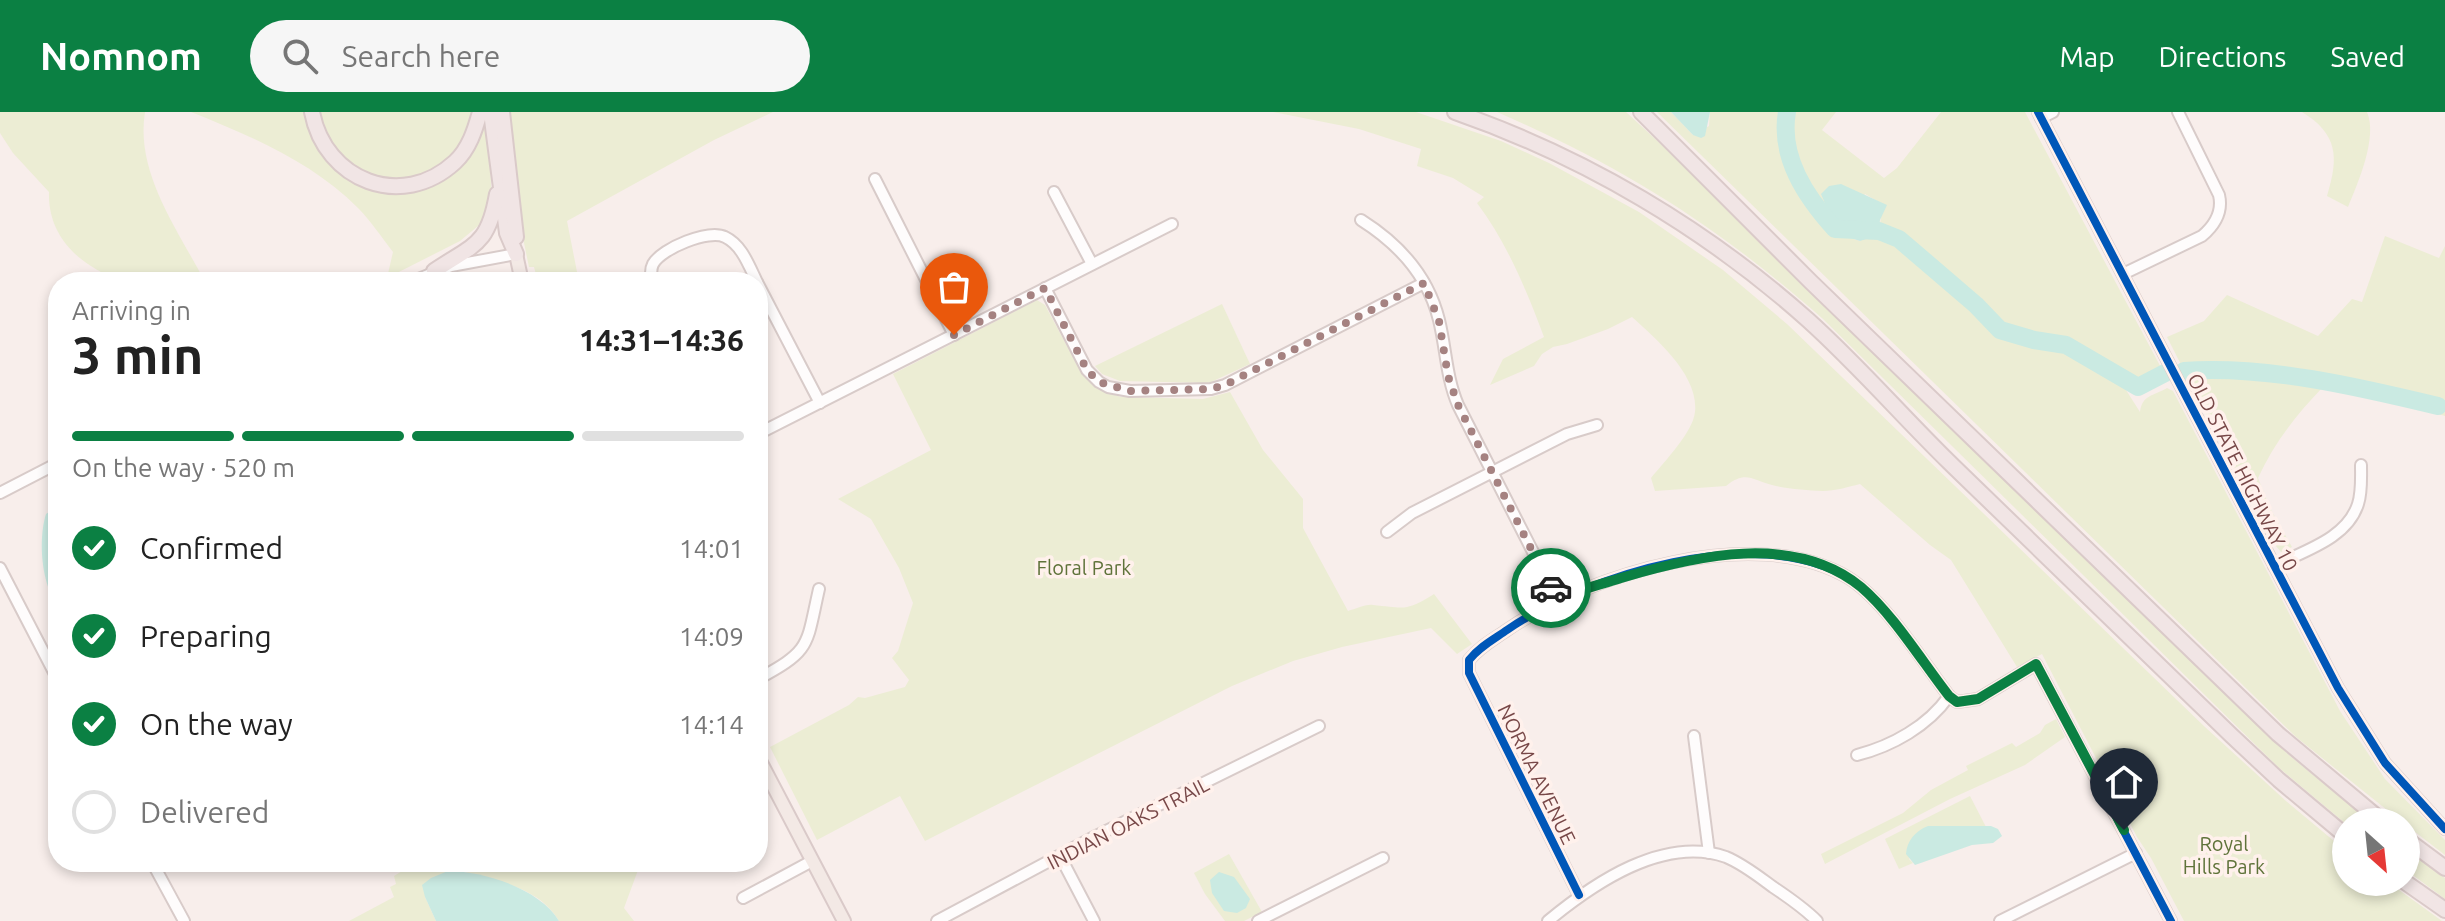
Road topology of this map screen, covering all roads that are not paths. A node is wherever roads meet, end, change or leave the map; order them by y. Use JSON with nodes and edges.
{"nodes":[{"id":1,"x":312,"y":112,"type":"edge"},
{"id":2,"x":480,"y":112,"type":"edge"},
{"id":3,"x":491,"y":112,"type":"edge"},
{"id":4,"x":502,"y":112,"type":"edge"},
{"id":5,"x":1455,"y":112,"type":"edge"},
{"id":6,"x":1641,"y":112,"type":"edge"},
{"id":7,"x":2053,"y":112,"type":"edge"},
{"id":8,"x":2178,"y":112,"type":"edge"},
{"id":9,"x":2040,"y":115,"type":"edge"},
{"id":10,"x":875,"y":179,"type":"dead end"},
{"id":11,"x":500,"y":182,"type":"junction"},
{"id":12,"x":1054,"y":192,"type":"dead end"},
{"id":13,"x":1361,"y":220,"type":"dead end"},
{"id":14,"x":1172,"y":224,"type":"dead end"},
{"id":15,"x":516,"y":254,"type":"junction"},
{"id":16,"x":1092,"y":264,"type":"junction"},
{"id":17,"x":434,"y":271,"type":"joint"},
{"id":18,"x":520,"y":272,"type":"edge"},
{"id":19,"x":651,"y":272,"type":"edge"},
{"id":20,"x":752,"y":272,"type":"edge"},
{"id":21,"x":2123,"y":274,"type":"junction"},
{"id":22,"x":1424,"y":283,"type":"junction"},
{"id":23,"x":1045,"y":288,"type":"junction"},
{"id":24,"x":768,"y":302,"type":"edge"},
{"id":25,"x":954,"y":335,"type":"junction"},
{"id":26,"x":820,"y":403,"type":"junction"},
{"id":27,"x":1597,"y":425,"type":"dead end"},
{"id":28,"x":768,"y":429,"type":"edge"},
{"id":29,"x":2361,"y":465,"type":"dead end"},
{"id":30,"x":48,"y":468,"type":"edge"},
{"id":31,"x":1493,"y":472,"type":"junction"},
{"id":32,"x":0,"y":493,"type":"edge"},
{"id":33,"x":1387,"y":532,"type":"dead end"},
{"id":34,"x":2274,"y":566,"type":"junction"},
{"id":35,"x":0,"y":568,"type":"edge"},
{"id":36,"x":819,"y":589,"type":"dead end"},
{"id":37,"x":1557,"y":599,"type":"junction"},
{"id":38,"x":48,"y":661,"type":"edge"},
{"id":39,"x":768,"y":674,"type":"edge"},
{"id":40,"x":1949,"y":696,"type":"junction"},
{"id":41,"x":1319,"y":726,"type":"dead end"},
{"id":42,"x":1694,"y":736,"type":"dead end"},
{"id":43,"x":1857,"y":755,"type":"dead end"},
{"id":44,"x":768,"y":776,"type":"edge"},
{"id":45,"x":2366,"y":808,"type":"edge"},
{"id":46,"x":2332,"y":824,"type":"edge"},
{"id":47,"x":2445,"y":829,"type":"edge"},
{"id":48,"x":2420,"y":849,"type":"edge"},
{"id":49,"x":1709,"y":853,"type":"junction"},
{"id":50,"x":2136,"y":853,"type":"junction"},
{"id":51,"x":1060,"y":856,"type":"junction"},
{"id":52,"x":1383,"y":858,"type":"dead end"},
{"id":53,"x":812,"y":861,"type":"junction"},
{"id":54,"x":2445,"y":868,"type":"edge"},
{"id":55,"x":157,"y":872,"type":"edge"},
{"id":56,"x":2420,"y":892,"type":"edge"},
{"id":57,"x":1579,"y":895,"type":"junction"},
{"id":58,"x":743,"y":898,"type":"dead end"},
{"id":59,"x":2445,"y":910,"type":"edge"},
{"id":60,"x":184,"y":921,"type":"edge"},
{"id":61,"x":844,"y":921,"type":"edge"},
{"id":62,"x":937,"y":921,"type":"edge"},
{"id":63,"x":1094,"y":921,"type":"edge"},
{"id":64,"x":1258,"y":921,"type":"edge"},
{"id":65,"x":1548,"y":921,"type":"edge"},
{"id":66,"x":1817,"y":921,"type":"edge"},
{"id":67,"x":2000,"y":921,"type":"edge"},
{"id":68,"x":2171,"y":921,"type":"edge"}],
"edges":[{"from":1,"to":2,"type":"highway"},
{"from":3,"to":11,"type":"highway"},
{"from":4,"to":15,"type":"highway"},
{"from":5,"to":46,"type":"highway"},
{"from":6,"to":45,"type":"highway"},
{"from":7,"to":9,"type":"street"},
{"from":8,"to":21,"type":"street"},
{"from":9,"to":21,"type":"street","name":"OLD STATE HIGHWAY 10"},
{"from":10,"to":25,"type":"street"},
{"from":11,"to":15,"type":"highway"},
{"from":11,"to":17,"type":"highway"},
{"from":12,"to":16,"type":"street"},
{"from":13,"to":22,"type":"street"},
{"from":14,"to":16,"type":"street"},
{"from":15,"to":17,"type":"street"},
{"from":15,"to":18,"type":"main road"},
{"from":16,"to":23,"type":"street"},
{"from":19,"to":20,"type":"street"},
{"from":21,"to":34,"type":"street","name":"OLD STATE HIGHWAY 10"},
{"from":22,"to":23,"type":"street"},
{"from":22,"to":31,"type":"street"},
{"from":23,"to":25,"type":"street"},
{"from":24,"to":26,"type":"street"},
{"from":25,"to":26,"type":"street"},
{"from":26,"to":28,"type":"street"},
{"from":27,"to":31,"type":"street"},
{"from":29,"to":34,"type":"street"},
{"from":30,"to":32,"type":"street"},
{"from":31,"to":33,"type":"street"},
{"from":31,"to":37,"type":"street"},
{"from":34,"to":47,"type":"street","name":"OLD STATE HIGHWAY 10"},
{"from":35,"to":38,"type":"street"},
{"from":36,"to":39,"type":"street"},
{"from":37,"to":40,"type":"street"},
{"from":37,"to":57,"type":"street","name":"NORMA AVENUE"},
{"from":40,"to":43,"type":"street"},
{"from":40,"to":50,"type":"street"},
{"from":41,"to":51,"type":"street","name":"INDIAN OAKS TRAIL"},
{"from":42,"to":49,"type":"street"},
{"from":44,"to":53,"type":"main road"},
{"from":48,"to":54,"type":"highway"},
{"from":49,"to":57,"type":"street"},
{"from":49,"to":66,"type":"street"},
{"from":50,"to":67,"type":"street"},
{"from":50,"to":68,"type":"street"},
{"from":51,"to":62,"type":"street","name":"INDIAN OAKS TRAIL"},
{"from":51,"to":63,"type":"street"},
{"from":52,"to":64,"type":"street"},
{"from":53,"to":58,"type":"street"},
{"from":53,"to":61,"type":"main road"},
{"from":55,"to":60,"type":"street"},
{"from":56,"to":59,"type":"highway"},
{"from":57,"to":65,"type":"street"}]}
